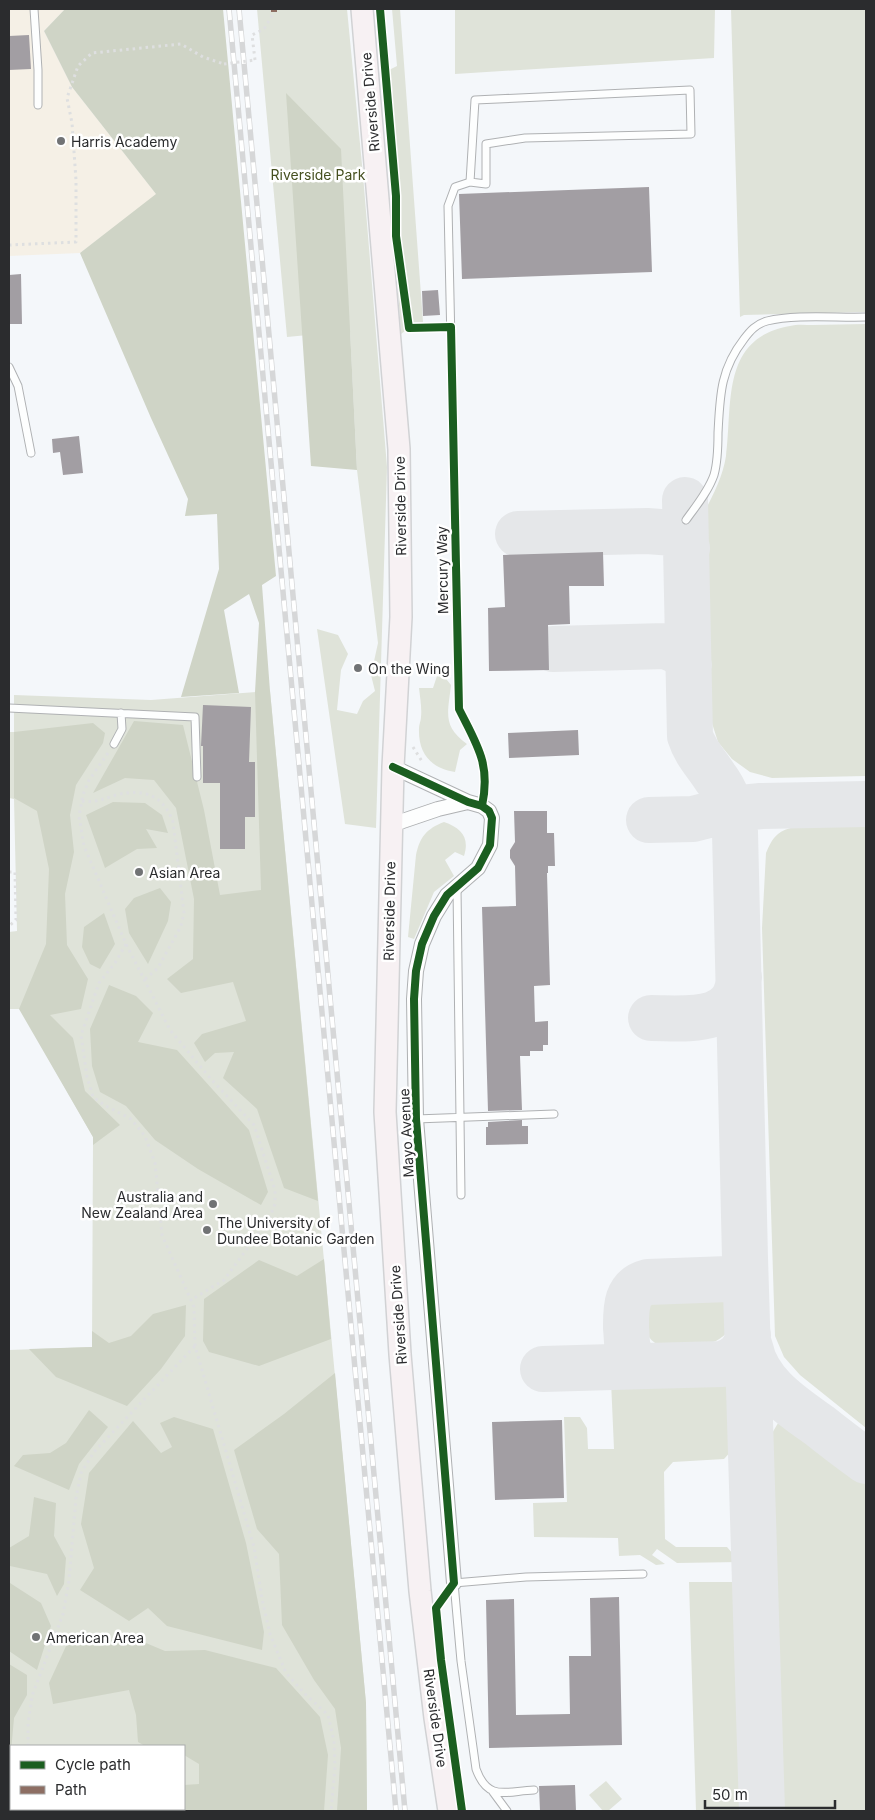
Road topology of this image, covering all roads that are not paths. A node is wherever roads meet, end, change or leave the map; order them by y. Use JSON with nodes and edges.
{"nodes":[{"id":1,"x":34,"y":9,"type":"edge"},
{"id":2,"x":362,"y":9,"type":"edge"},
{"id":3,"x":38,"y":105,"type":"dead end"},
{"id":4,"x":470,"y":182,"type":"junction"},
{"id":5,"x":866,"y":318,"type":"edge"},
{"id":6,"x":9,"y":367,"type":"edge"},
{"id":7,"x":31,"y":453,"type":"dead end"},
{"id":8,"x":686,"y":520,"type":"dead end"},
{"id":9,"x":9,"y":708,"type":"edge"},
{"id":10,"x":121,"y":713,"type":"junction"},
{"id":11,"x":114,"y":744,"type":"road end"},
{"id":12,"x":393,"y":767,"type":"junction"},
{"id":13,"x":197,"y":777,"type":"dead end"},
{"id":14,"x":468,"y":802,"type":"junction"},
{"id":15,"x":482,"y":806,"type":"junction"},
{"id":16,"x":391,"y":825,"type":"junction"},
{"id":17,"x":457,"y":886,"type":"junction"},
{"id":18,"x":554,"y":1114,"type":"dead end"},
{"id":19,"x":460,"y":1117,"type":"junction"},
{"id":20,"x":416,"y":1118,"type":"junction"},
{"id":21,"x":461,"y":1195,"type":"dead end"},
{"id":22,"x":643,"y":1574,"type":"dead end"},
{"id":23,"x":454,"y":1583,"type":"junction"},
{"id":24,"x":534,"y":1790,"type":"dead end"},
{"id":25,"x":494,"y":1792,"type":"junction"},
{"id":26,"x":449,"y":1811,"type":"edge"},
{"id":27,"x":507,"y":1811,"type":"edge"}],
"edges":[{"from":1,"to":3,"type":"lane"},
{"from":2,"to":12,"type":"main road","name":"Riverside Drive"},
{"from":4,"to":4,"type":"lane"},
{"from":4,"to":15,"type":"lane","name":"Mercury Way"},
{"from":5,"to":8,"type":"lane"},
{"from":6,"to":7,"type":"lane"},
{"from":9,"to":10,"type":"lane"},
{"from":10,"to":11,"type":"lane"},
{"from":10,"to":13,"type":"lane"},
{"from":12,"to":14,"type":"street"},
{"from":12,"to":16,"type":"main road","name":"Riverside Drive"},
{"from":14,"to":15,"type":"street"},
{"from":14,"to":16,"type":"street"},
{"from":15,"to":17,"type":"street","name":"Mayo Avenue"},
{"from":16,"to":26,"type":"main road","name":"Riverside Drive"},
{"from":17,"to":19,"type":"lane"},
{"from":17,"to":20,"type":"street","name":"Mayo Avenue"},
{"from":18,"to":19,"type":"lane"},
{"from":19,"to":20,"type":"lane"},
{"from":19,"to":21,"type":"lane"},
{"from":20,"to":23,"type":"street","name":"Mayo Avenue"},
{"from":22,"to":23,"type":"lane"},
{"from":23,"to":25,"type":"lane"},
{"from":24,"to":25,"type":"lane"},
{"from":25,"to":27,"type":"lane"}]}
